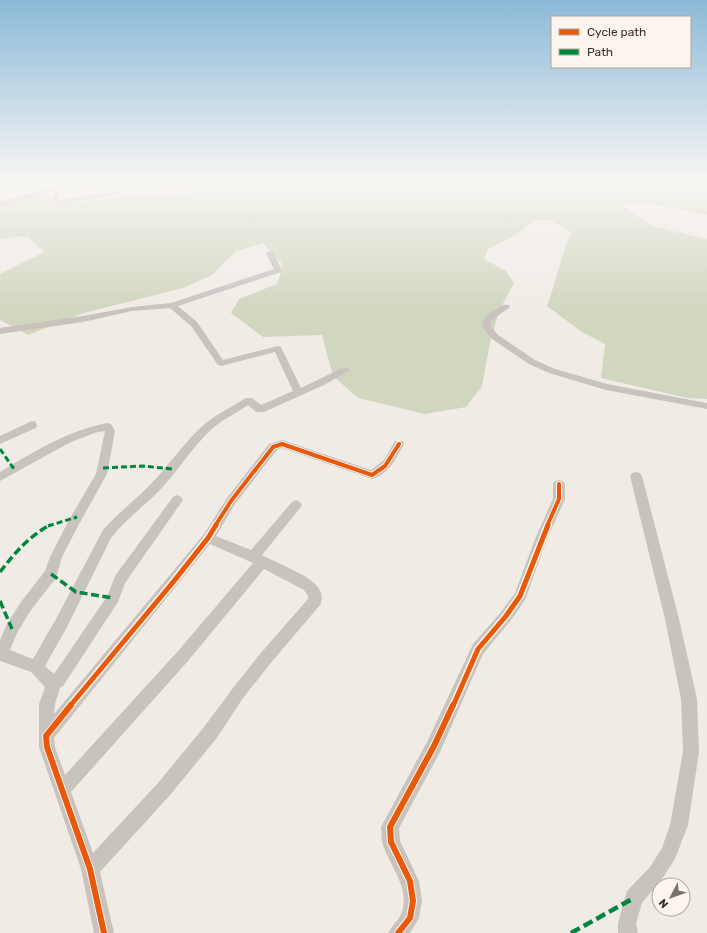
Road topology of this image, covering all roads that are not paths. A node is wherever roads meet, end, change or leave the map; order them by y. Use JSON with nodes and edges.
{"nodes":[{"id":1,"x":270,"y":254,"type":"dead end"},
{"id":2,"x":172,"y":306,"type":"junction"},
{"id":3,"x":506,"y":307,"type":"dead end"},
{"id":4,"x":0,"y":331,"type":"edge"},
{"id":5,"x":345,"y":370,"type":"dead end"},
{"id":6,"x":299,"y":393,"type":"junction"},
{"id":7,"x":707,"y":406,"type":"edge"},
{"id":8,"x":32,"y":425,"type":"dead end"},
{"id":9,"x":0,"y":440,"type":"edge"},
{"id":10,"x":399,"y":444,"type":"dead end"},
{"id":11,"x":636,"y":476,"type":"dead end"},
{"id":12,"x":0,"y":477,"type":"edge"},
{"id":13,"x":559,"y":484,"type":"dead end"},
{"id":14,"x":177,"y":500,"type":"dead end"},
{"id":15,"x":296,"y":505,"type":"dead end"},
{"id":16,"x":208,"y":538,"type":"junction"},
{"id":17,"x":257,"y":560,"type":"junction"},
{"id":18,"x":1,"y":654,"type":"edge"},
{"id":19,"x":36,"y":667,"type":"junction"},
{"id":20,"x":54,"y":683,"type":"junction"},
{"id":21,"x":46,"y":736,"type":"junction"},
{"id":22,"x":63,"y":789,"type":"junction"},
{"id":23,"x":90,"y":870,"type":"junction"},
{"id":24,"x":104,"y":933,"type":"edge"},
{"id":25,"x":398,"y":933,"type":"edge"},
{"id":26,"x":628,"y":933,"type":"edge"}],
"edges":[{"from":1,"to":2,"type":"street"},
{"from":2,"to":4,"type":"street"},
{"from":2,"to":6,"type":"street"},
{"from":3,"to":7,"type":"street"},
{"from":5,"to":6,"type":"street"},
{"from":6,"to":19,"type":"street"},
{"from":8,"to":9,"type":"street"},
{"from":10,"to":16,"type":"street"},
{"from":11,"to":26,"type":"street"},
{"from":12,"to":18,"type":"street"},
{"from":13,"to":25,"type":"street"},
{"from":14,"to":20,"type":"street"},
{"from":15,"to":17,"type":"street"},
{"from":16,"to":17,"type":"street"},
{"from":16,"to":21,"type":"street"},
{"from":17,"to":22,"type":"street"},
{"from":17,"to":23,"type":"street"},
{"from":18,"to":19,"type":"street"},
{"from":19,"to":20,"type":"street"},
{"from":20,"to":21,"type":"street"},
{"from":21,"to":22,"type":"street"},
{"from":22,"to":23,"type":"street"},
{"from":23,"to":24,"type":"street"}]}
